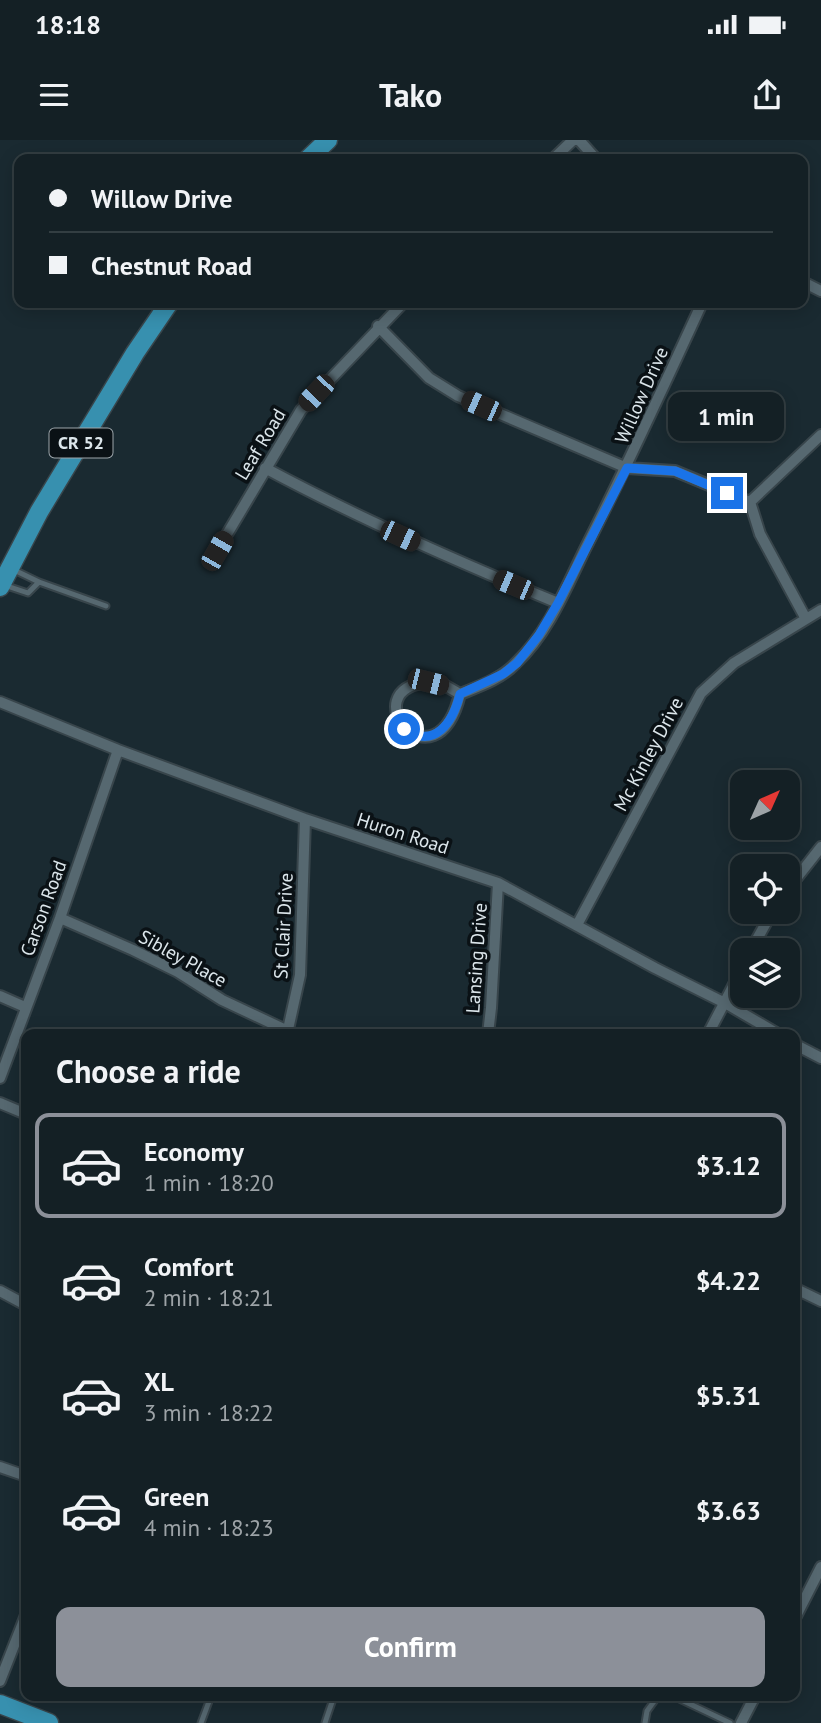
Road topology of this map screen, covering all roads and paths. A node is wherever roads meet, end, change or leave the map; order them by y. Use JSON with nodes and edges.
{"nodes":[{"id":1,"x":328,"y":140,"type":"edge"},
{"id":2,"x":576,"y":140,"type":"edge"},
{"id":3,"x":314,"y":154,"type":"edge"},
{"id":4,"x":559,"y":154,"type":"edge"},
{"id":5,"x":591,"y":154,"type":"edge"},
{"id":6,"x":166,"y":308,"type":"edge"},
{"id":7,"x":398,"y":308,"type":"edge"},
{"id":8,"x":700,"y":308,"type":"edge"},
{"id":9,"x":378,"y":327,"type":"junction"},
{"id":10,"x":821,"y":435,"type":"edge"},
{"id":11,"x":265,"y":468,"type":"junction"},
{"id":12,"x":627,"y":468,"type":"junction"},
{"id":13,"x":750,"y":502,"type":"junction"},
{"id":14,"x":217,"y":551,"type":"dead end"},
{"id":15,"x":3,"y":580,"type":"edge"},
{"id":16,"x":39,"y":582,"type":"junction"},
{"id":17,"x":558,"y":603,"type":"junction"},
{"id":18,"x":106,"y":606,"type":"dead end"},
{"id":19,"x":821,"y":610,"type":"edge"},
{"id":20,"x":806,"y":619,"type":"junction"},
{"id":21,"x":460,"y":694,"type":"junction"},
{"id":22,"x":0,"y":702,"type":"edge"},
{"id":23,"x":118,"y":750,"type":"junction"},
{"id":24,"x":305,"y":819,"type":"junction"},
{"id":25,"x":821,"y":847,"type":"edge"},
{"id":26,"x":800,"y":874,"type":"edge"},
{"id":27,"x":498,"y":883,"type":"junction"},
{"id":28,"x":60,"y":918,"type":"junction"},
{"id":29,"x":577,"y":925,"type":"junction"},
{"id":30,"x":730,"y":993,"type":"edge"},
{"id":31,"x":0,"y":996,"type":"edge"},
{"id":32,"x":725,"y":1003,"type":"junction"},
{"id":33,"x":25,"y":1007,"type":"junction"},
{"id":34,"x":280,"y":1029,"type":"edge"},
{"id":35,"x":289,"y":1029,"type":"edge"},
{"id":36,"x":489,"y":1029,"type":"edge"},
{"id":37,"x":711,"y":1029,"type":"edge"},
{"id":38,"x":769,"y":1029,"type":"edge"},
{"id":39,"x":800,"y":1047,"type":"edge"},
{"id":40,"x":821,"y":1058,"type":"edge"},
{"id":41,"x":0,"y":1078,"type":"edge"},
{"id":42,"x":0,"y":1104,"type":"edge"},
{"id":43,"x":21,"y":1112,"type":"edge"},
{"id":44,"x":0,"y":1291,"type":"edge"},
{"id":45,"x":800,"y":1291,"type":"edge"},
{"id":46,"x":821,"y":1301,"type":"edge"},
{"id":47,"x":21,"y":1302,"type":"edge"},
{"id":48,"x":0,"y":1467,"type":"edge"},
{"id":49,"x":21,"y":1474,"type":"edge"},
{"id":50,"x":821,"y":1567,"type":"edge"},
{"id":51,"x":800,"y":1608,"type":"edge"},
{"id":52,"x":21,"y":1628,"type":"edge"},
{"id":53,"x":0,"y":1681,"type":"edge"},
{"id":54,"x":209,"y":1701,"type":"edge"},
{"id":55,"x":332,"y":1701,"type":"edge"},
{"id":56,"x":654,"y":1701,"type":"edge"},
{"id":57,"x":684,"y":1701,"type":"edge"},
{"id":58,"x":752,"y":1701,"type":"edge"},
{"id":59,"x":0,"y":1704,"type":"edge"},
{"id":60,"x":49,"y":1723,"type":"edge"},
{"id":61,"x":201,"y":1723,"type":"edge"},
{"id":62,"x":325,"y":1723,"type":"edge"},
{"id":63,"x":645,"y":1723,"type":"edge"},
{"id":64,"x":730,"y":1723,"type":"edge"},
{"id":65,"x":741,"y":1723,"type":"edge"}],
"edges":[{"from":1,"to":3,"type":"main road"},
{"from":2,"to":4,"type":"street"},
{"from":2,"to":5,"type":"street"},
{"from":6,"to":15,"type":"main road","number":"CR 52"},
{"from":7,"to":9,"type":"street","name":"Leaf Road"},
{"from":8,"to":12,"type":"street","name":"Willow Drive"},
{"from":9,"to":11,"type":"street","name":"Leaf Road"},
{"from":9,"to":12,"type":"street"},
{"from":10,"to":13,"type":"street"},
{"from":11,"to":14,"type":"street","name":"Leaf Road"},
{"from":11,"to":17,"type":"street"},
{"from":12,"to":13,"type":"street"},
{"from":12,"to":17,"type":"street","name":"Willow Drive"},
{"from":13,"to":20,"type":"street"},
{"from":15,"to":16,"type":"lane"},
{"from":15,"to":16,"type":"lane"},
{"from":16,"to":18,"type":"lane"},
{"from":17,"to":21,"type":"street","name":"Willow Drive"},
{"from":19,"to":20,"type":"street","name":"Mc Kinley Drive"},
{"from":20,"to":29,"type":"street","name":"Mc Kinley Drive"},
{"from":21,"to":21,"type":"street"},
{"from":22,"to":23,"type":"street","name":"Huron Road"},
{"from":23,"to":24,"type":"street","name":"Huron Road"},
{"from":23,"to":28,"type":"street","name":"Carson Road"},
{"from":24,"to":27,"type":"street","name":"Huron Road"},
{"from":24,"to":35,"type":"street","name":"St Clair Drive"},
{"from":25,"to":26,"type":"street"},
{"from":27,"to":29,"type":"street","name":"Huron Road"},
{"from":27,"to":36,"type":"street","name":"Lansing Drive"},
{"from":28,"to":33,"type":"street","name":"Carson Road"},
{"from":28,"to":34,"type":"street","name":"Sibley Place"},
{"from":29,"to":32,"type":"street","name":"Huron Road"},
{"from":30,"to":32,"type":"street"},
{"from":31,"to":33,"type":"street"},
{"from":32,"to":37,"type":"street"},
{"from":32,"to":38,"type":"street","name":"Huron Road"},
{"from":33,"to":41,"type":"street","name":"Carson Road"},
{"from":39,"to":40,"type":"street"},
{"from":42,"to":43,"type":"street"},
{"from":44,"to":47,"type":"street"},
{"from":45,"to":46,"type":"street"},
{"from":48,"to":49,"type":"street"},
{"from":50,"to":51,"type":"street"},
{"from":52,"to":53,"type":"street"},
{"from":54,"to":61,"type":"lane"},
{"from":55,"to":62,"type":"lane"},
{"from":56,"to":63,"type":"lane"},
{"from":57,"to":64,"type":"lane"},
{"from":58,"to":65,"type":"street"},
{"from":59,"to":60,"type":"main road"}]}
